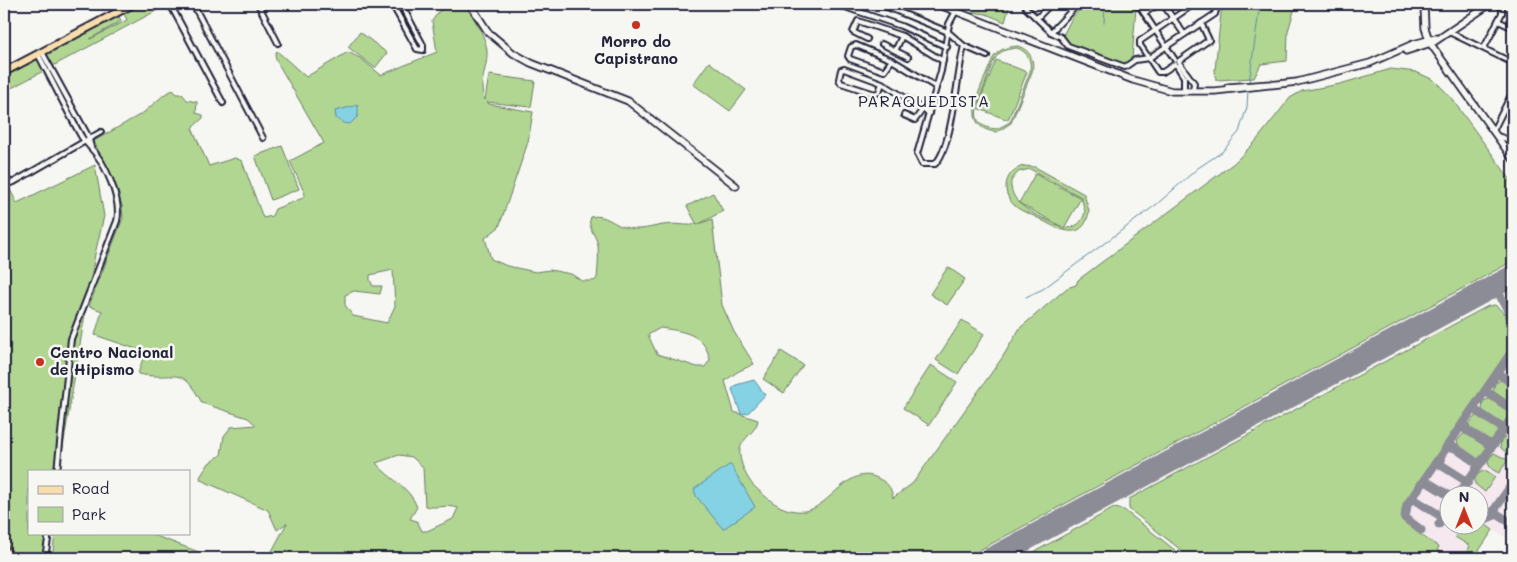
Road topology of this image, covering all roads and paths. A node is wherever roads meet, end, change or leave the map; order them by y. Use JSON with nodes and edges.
{"nodes":[{"id":1,"x":133,"y":4,"type":"edge"},
{"id":2,"x":170,"y":4,"type":"edge"},
{"id":3,"x":193,"y":4,"type":"edge"},
{"id":4,"x":258,"y":4,"type":"edge"},
{"id":5,"x":338,"y":4,"type":"edge"},
{"id":6,"x":354,"y":4,"type":"edge"},
{"id":7,"x":392,"y":4,"type":"edge"},
{"id":8,"x":401,"y":4,"type":"edge"},
{"id":9,"x":470,"y":4,"type":"edge"},
{"id":10,"x":836,"y":4,"type":"edge"},
{"id":11,"x":876,"y":4,"type":"edge"},
{"id":12,"x":937,"y":4,"type":"edge"},
{"id":13,"x":1024,"y":4,"type":"edge"},
{"id":14,"x":1051,"y":4,"type":"edge"},
{"id":15,"x":1078,"y":4,"type":"edge"},
{"id":16,"x":1138,"y":4,"type":"edge"},
{"id":17,"x":1159,"y":4,"type":"edge"},
{"id":18,"x":1163,"y":4,"type":"edge"},
{"id":19,"x":1194,"y":4,"type":"edge"},
{"id":20,"x":1213,"y":4,"type":"edge"},
{"id":21,"x":1425,"y":4,"type":"edge"},
{"id":22,"x":1490,"y":4,"type":"edge"},
{"id":23,"x":1498,"y":4,"type":"edge"},
{"id":24,"x":888,"y":5,"type":"edge"},
{"id":25,"x":956,"y":11,"type":"junction"},
{"id":26,"x":1144,"y":14,"type":"junction"},
{"id":27,"x":408,"y":16,"type":"junction"},
{"id":28,"x":1037,"y":18,"type":"junction"},
{"id":29,"x":1172,"y":18,"type":"junction"},
{"id":30,"x":401,"y":20,"type":"junction"},
{"id":31,"x":1498,"y":21,"type":"junction"},
{"id":32,"x":1201,"y":23,"type":"junction"},
{"id":33,"x":1513,"y":28,"type":"edge"},
{"id":34,"x":1155,"y":30,"type":"junction"},
{"id":35,"x":1455,"y":30,"type":"junction"},
{"id":36,"x":948,"y":32,"type":"junction"},
{"id":37,"x":1051,"y":32,"type":"junction"},
{"id":38,"x":1184,"y":34,"type":"junction"},
{"id":39,"x":902,"y":36,"type":"junction"},
{"id":40,"x":867,"y":39,"type":"dead end"},
{"id":41,"x":1433,"y":43,"type":"junction"},
{"id":42,"x":278,"y":44,"type":"dead end"},
{"id":43,"x":882,"y":44,"type":"dead end"},
{"id":44,"x":964,"y":46,"type":"junction"},
{"id":45,"x":1166,"y":46,"type":"junction"},
{"id":46,"x":947,"y":47,"type":"junction"},
{"id":47,"x":1414,"y":48,"type":"junction"},
{"id":48,"x":1484,"y":48,"type":"junction"},
{"id":49,"x":896,"y":49,"type":"junction"},
{"id":50,"x":40,"y":53,"type":"junction"},
{"id":51,"x":1391,"y":54,"type":"junction"},
{"id":52,"x":987,"y":56,"type":"dead end"},
{"id":53,"x":908,"y":57,"type":"dead end"},
{"id":54,"x":1148,"y":58,"type":"junction"},
{"id":55,"x":892,"y":60,"type":"junction"},
{"id":56,"x":943,"y":61,"type":"junction"},
{"id":57,"x":1177,"y":63,"type":"junction"},
{"id":58,"x":1513,"y":63,"type":"edge"},
{"id":59,"x":4,"y":72,"type":"edge"},
{"id":60,"x":882,"y":83,"type":"junction"},
{"id":61,"x":936,"y":87,"type":"junction"},
{"id":62,"x":1189,"y":91,"type":"junction"},
{"id":63,"x":1513,"y":91,"type":"edge"},
{"id":64,"x":69,"y":102,"type":"junction"},
{"id":65,"x":223,"y":102,"type":"dead end"},
{"id":66,"x":64,"y":104,"type":"junction"},
{"id":67,"x":923,"y":109,"type":"junction"},
{"id":68,"x":929,"y":112,"type":"junction"},
{"id":69,"x":904,"y":115,"type":"dead end"},
{"id":70,"x":101,"y":132,"type":"dead end"},
{"id":71,"x":1495,"y":133,"type":"junction"},
{"id":72,"x":263,"y":138,"type":"dead end"},
{"id":73,"x":90,"y":139,"type":"junction"},
{"id":74,"x":85,"y":142,"type":"junction"},
{"id":75,"x":1513,"y":142,"type":"edge"},
{"id":76,"x":91,"y":147,"type":"junction"},
{"id":77,"x":1508,"y":151,"type":"junction"},
{"id":78,"x":1513,"y":159,"type":"edge"},
{"id":79,"x":4,"y":174,"type":"edge"},
{"id":80,"x":736,"y":186,"type":"dead end"},
{"id":81,"x":57,"y":470,"type":"edge"},
{"id":82,"x":49,"y":534,"type":"edge"},
{"id":83,"x":4,"y":550,"type":"edge"},
{"id":84,"x":10,"y":558,"type":"edge"},
{"id":85,"x":45,"y":558,"type":"edge"}],
"edges":[{"from":1,"to":50,"type":"main road"},
{"from":2,"to":65,"type":"street"},
{"from":3,"to":72,"type":"street"},
{"from":4,"to":42,"type":"street"},
{"from":5,"to":6,"type":"street"},
{"from":7,"to":30,"type":"street"},
{"from":8,"to":27,"type":"street"},
{"from":9,"to":80,"type":"main road"},
{"from":10,"to":46,"type":"street"},
{"from":11,"to":24,"type":"street"},
{"from":12,"to":25,"type":"main road"},
{"from":13,"to":28,"type":"street"},
{"from":14,"to":28,"type":"street"},
{"from":15,"to":37,"type":"street"},
{"from":16,"to":26,"type":"street"},
{"from":17,"to":26,"type":"street"},
{"from":18,"to":29,"type":"street"},
{"from":19,"to":29,"type":"street"},
{"from":20,"to":32,"type":"street"},
{"from":21,"to":41,"type":"main road"},
{"from":22,"to":35,"type":"main road"},
{"from":23,"to":31,"type":"street"},
{"from":24,"to":36,"type":"street"},
{"from":25,"to":36,"type":"street"},
{"from":25,"to":62,"type":"main road"},
{"from":26,"to":34,"type":"street"},
{"from":27,"to":30,"type":"street"},
{"from":27,"to":30,"type":"street"},
{"from":28,"to":37,"type":"street"},
{"from":29,"to":34,"type":"street"},
{"from":29,"to":38,"type":"street"},
{"from":31,"to":33,"type":"street"},
{"from":31,"to":48,"type":"street"},
{"from":32,"to":38,"type":"street"},
{"from":32,"to":57,"type":"street"},
{"from":34,"to":45,"type":"street"},
{"from":34,"to":54,"type":"street"},
{"from":35,"to":41,"type":"main road"},
{"from":35,"to":48,"type":"street"},
{"from":36,"to":44,"type":"street"},
{"from":36,"to":46,"type":"street"},
{"from":37,"to":54,"type":"street"},
{"from":38,"to":45,"type":"street"},
{"from":39,"to":40,"type":"street"},
{"from":39,"to":49,"type":"street"},
{"from":39,"to":56,"type":"street"},
{"from":41,"to":47,"type":"main road"},
{"from":41,"to":47,"type":"main road"},
{"from":41,"to":51,"type":"main road"},
{"from":41,"to":71,"type":"main road"},
{"from":43,"to":49,"type":"street"},
{"from":44,"to":52,"type":"street"},
{"from":44,"to":68,"type":"street"},
{"from":45,"to":54,"type":"street"},
{"from":45,"to":57,"type":"street"},
{"from":46,"to":56,"type":"street"},
{"from":47,"to":51,"type":"main road"},
{"from":48,"to":58,"type":"street"},
{"from":49,"to":53,"type":"street"},
{"from":50,"to":59,"type":"main road"},
{"from":50,"to":64,"type":"street"},
{"from":50,"to":66,"type":"street"},
{"from":51,"to":62,"type":"main road"},
{"from":54,"to":57,"type":"street"},
{"from":55,"to":55,"type":"street"},
{"from":55,"to":61,"type":"street"},
{"from":56,"to":61,"type":"street"},
{"from":57,"to":62,"type":"street"},
{"from":57,"to":62,"type":"street"},
{"from":60,"to":60,"type":"street"},
{"from":60,"to":67,"type":"street"},
{"from":61,"to":68,"type":"street"},
{"from":63,"to":71,"type":"street"},
{"from":64,"to":66,"type":"street"},
{"from":64,"to":73,"type":"street"},
{"from":66,"to":74,"type":"street"},
{"from":67,"to":68,"type":"street"},
{"from":67,"to":69,"type":"street"},
{"from":70,"to":73,"type":"street"},
{"from":71,"to":75,"type":"street"},
{"from":71,"to":77,"type":"main road"},
{"from":73,"to":74,"type":"street"},
{"from":73,"to":76,"type":"street"},
{"from":74,"to":76,"type":"street"},
{"from":74,"to":79,"type":"street"},
{"from":75,"to":77,"type":"street"},
{"from":76,"to":81,"type":"street"},
{"from":77,"to":78,"type":"main road"},
{"from":82,"to":85,"type":"street"},
{"from":83,"to":84,"type":"highway"}]}
